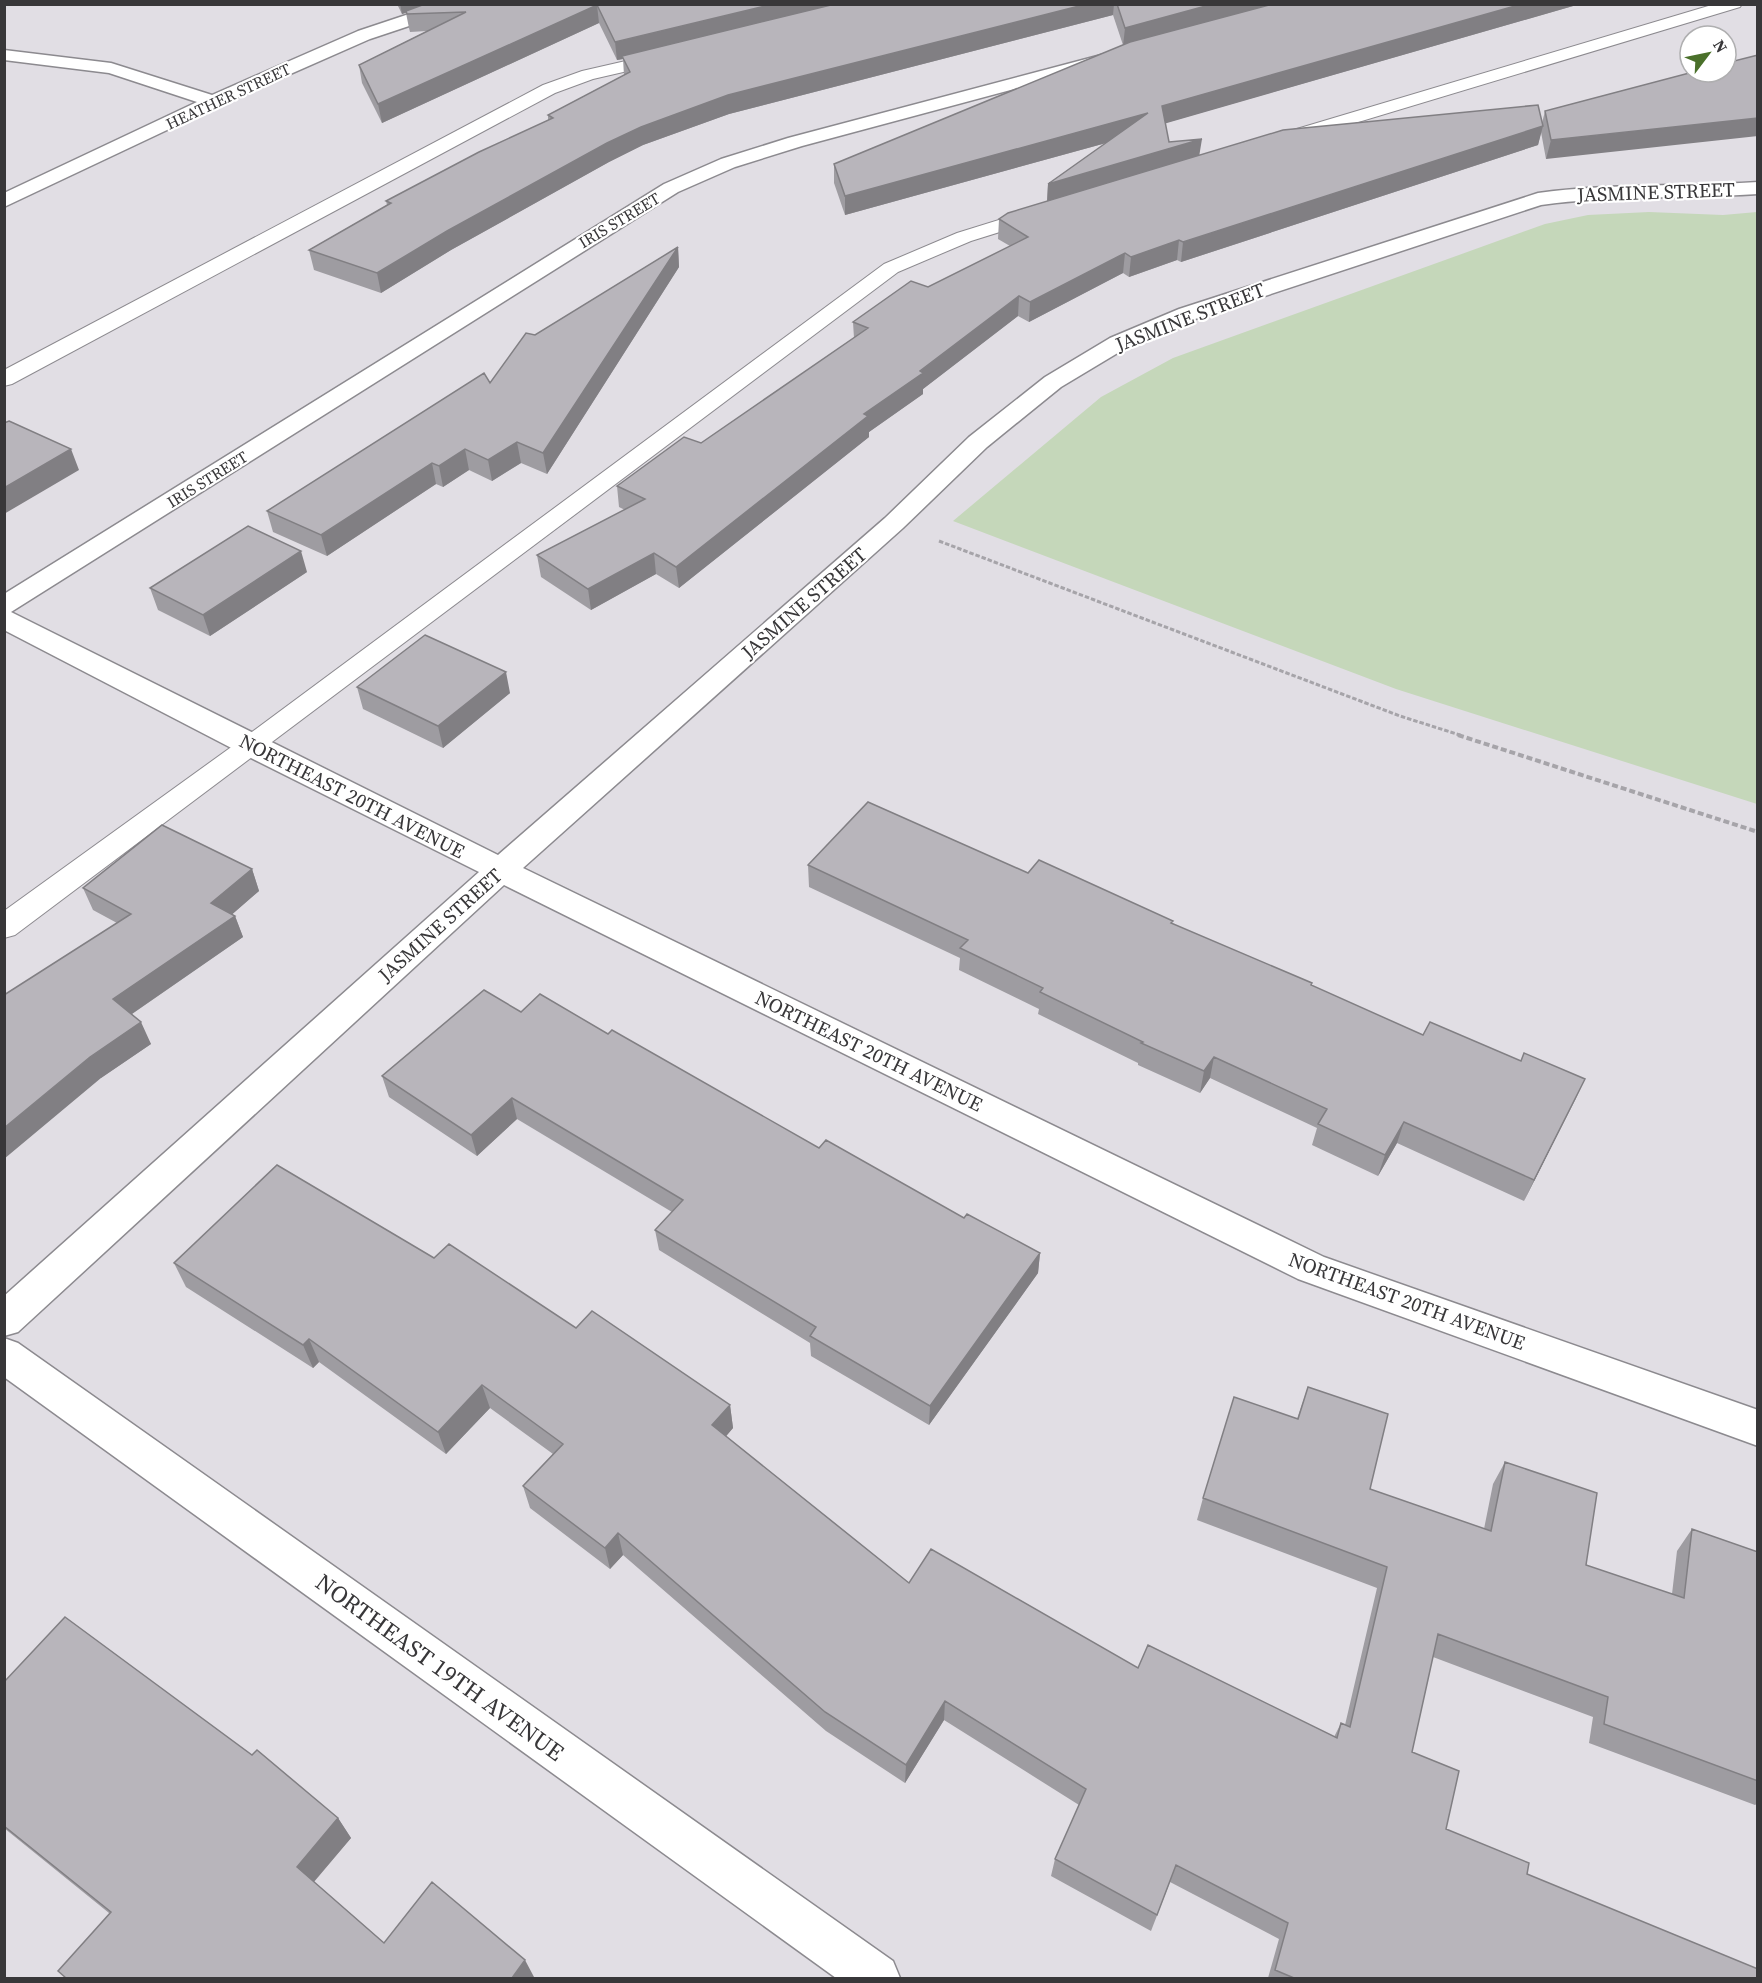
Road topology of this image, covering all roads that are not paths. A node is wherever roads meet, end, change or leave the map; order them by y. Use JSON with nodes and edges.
{"nodes":[{"id":1,"x":457,"y":4,"type":"edge"},
{"id":2,"x":1734,"y":4,"type":"edge"},
{"id":3,"x":680,"y":53,"type":"edge"},
{"id":4,"x":1126,"y":53,"type":"edge"},
{"id":5,"x":5,"y":55,"type":"edge"},
{"id":6,"x":213,"y":101,"type":"junction"},
{"id":7,"x":1271,"y":142,"type":"edge"},
{"id":8,"x":1758,"y":188,"type":"edge"},
{"id":9,"x":4,"y":201,"type":"edge"},
{"id":10,"x":1056,"y":208,"type":"edge"},
{"id":11,"x":4,"y":379,"type":"edge"},
{"id":12,"x":4,"y":606,"type":"edge"},
{"id":13,"x":4,"y":619,"type":"edge"},
{"id":14,"x":251,"y":746,"type":"junction"},
{"id":15,"x":501,"y":870,"type":"junction"},
{"id":16,"x":4,"y":927,"type":"edge"},
{"id":17,"x":4,"y":1320,"type":"edge"},
{"id":18,"x":4,"y":1355,"type":"edge"},
{"id":19,"x":1758,"y":1428,"type":"edge"},
{"id":20,"x":876,"y":1978,"type":"edge"}],
"edges":[{"from":1,"to":6,"type":"street","name":"HEATHER STREET"},
{"from":2,"to":7,"type":"lane"},
{"from":3,"to":11,"type":"lane"},
{"from":4,"to":12,"type":"street","name":"IRIS STREET"},
{"from":5,"to":6,"type":"street"},
{"from":6,"to":9,"type":"street","name":"HEATHER STREET"},
{"from":8,"to":15,"type":"street","name":"JASMINE STREET"},
{"from":10,"to":14,"type":"lane"},
{"from":13,"to":14,"type":"street","name":"NORTHEAST 20TH AVENUE"},
{"from":14,"to":15,"type":"street","name":"NORTHEAST 20TH AVENUE"},
{"from":14,"to":16,"type":"lane"},
{"from":15,"to":17,"type":"street","name":"JASMINE STREET"},
{"from":15,"to":19,"type":"street","name":"NORTHEAST 20TH AVENUE"},
{"from":18,"to":20,"type":"street","name":"NORTHEAST 19TH AVENUE"}]}
